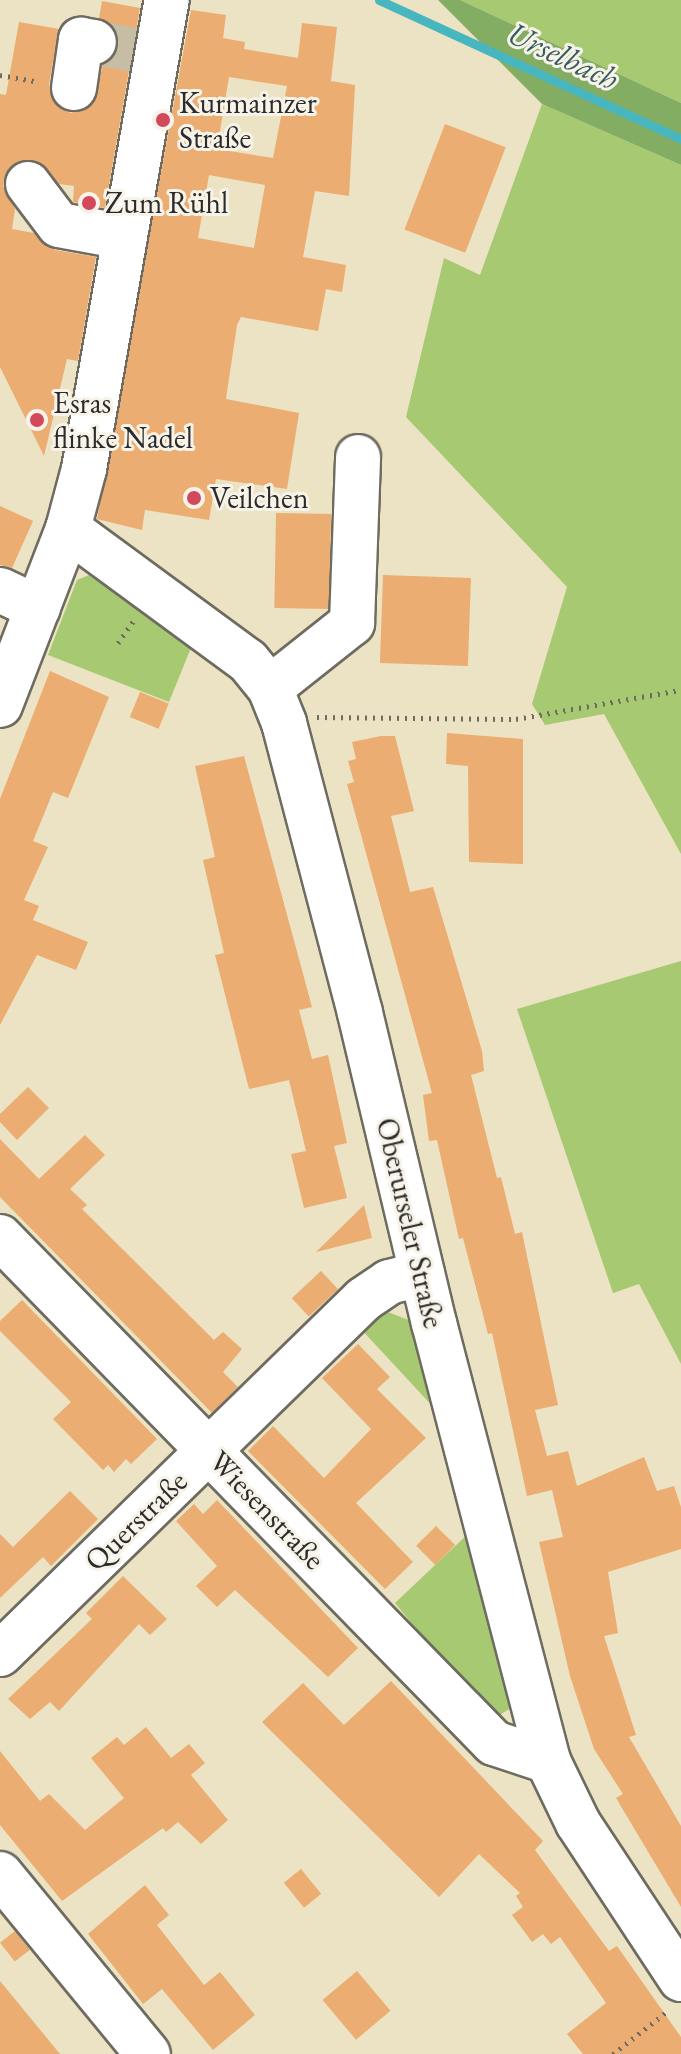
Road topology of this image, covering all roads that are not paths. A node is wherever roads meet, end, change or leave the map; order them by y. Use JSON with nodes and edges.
{"nodes":[{"id":1,"x":167,"y":0,"type":"edge"},
{"id":2,"x":128,"y":49,"type":"junction"},
{"id":3,"x":74,"y":88,"type":"dead end"},
{"id":4,"x":28,"y":184,"type":"dead end"},
{"id":5,"x":125,"y":237,"type":"junction"},
{"id":6,"x":358,"y":457,"type":"dead end"},
{"id":7,"x":68,"y":529,"type":"junction"},
{"id":8,"x":19,"y":599,"type":"edge"},
{"id":9,"x":0,"y":705,"type":"edge"},
{"id":10,"x":277,"y":705,"type":"junction"},
{"id":11,"x":0,"y":1237,"type":"edge"},
{"id":12,"x":422,"y":1274,"type":"junction"},
{"id":13,"x":208,"y":1450,"type":"junction"},
{"id":14,"x":0,"y":1654,"type":"edge"},
{"id":15,"x":548,"y":1761,"type":"junction"},
{"id":16,"x":0,"y":1874,"type":"edge"},
{"id":17,"x":681,"y":1979,"type":"edge"},
{"id":18,"x":148,"y":2054,"type":"edge"}],
"edges":[{"from":1,"to":2,"type":"street"},
{"from":2,"to":3,"type":"street"},
{"from":2,"to":5,"type":"street"},
{"from":4,"to":5,"type":"street"},
{"from":5,"to":7,"type":"street"},
{"from":6,"to":10,"type":"street"},
{"from":7,"to":8,"type":"street"},
{"from":7,"to":10,"type":"street","name":"Oberurseler Straße"},
{"from":8,"to":9,"type":"street"},
{"from":10,"to":12,"type":"street","name":"Oberurseler Straße"},
{"from":11,"to":13,"type":"street","name":"Wiesenstraße"},
{"from":12,"to":13,"type":"street","name":"Querstraße"},
{"from":12,"to":15,"type":"street","name":"Oberurseler Straße"},
{"from":13,"to":14,"type":"street","name":"Querstraße"},
{"from":13,"to":15,"type":"street","name":"Wiesenstraße"},
{"from":15,"to":17,"type":"street","name":"Oberurseler Straße"},
{"from":16,"to":18,"type":"street"}]}
